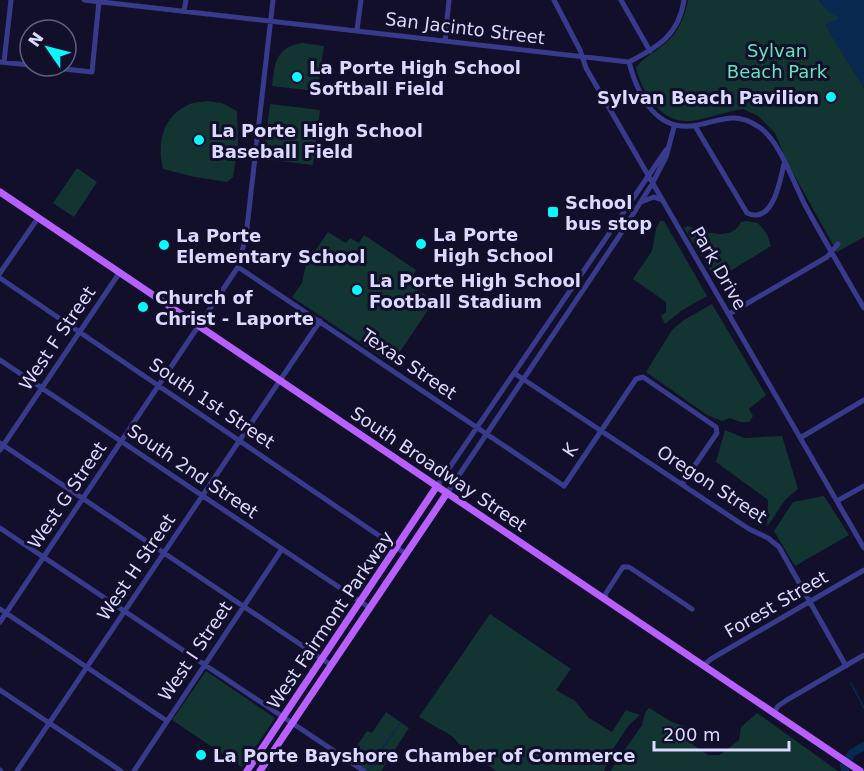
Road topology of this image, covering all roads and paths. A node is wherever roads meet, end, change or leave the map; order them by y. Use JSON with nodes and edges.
{"nodes":[{"id":1,"x":12,"y":0,"type":"edge"},
{"id":2,"x":84,"y":0,"type":"edge"},
{"id":3,"x":186,"y":0,"type":"edge"},
{"id":4,"x":273,"y":0,"type":"edge"},
{"id":5,"x":361,"y":0,"type":"edge"},
{"id":6,"x":449,"y":0,"type":"edge"},
{"id":7,"x":554,"y":0,"type":"edge"},
{"id":8,"x":621,"y":0,"type":"edge"},
{"id":9,"x":684,"y":0,"type":"edge"},
{"id":10,"x":99,"y":1,"type":"edge"},
{"id":11,"x":184,"y":11,"type":"junction"},
{"id":12,"x":271,"y":21,"type":"junction"},
{"id":13,"x":357,"y":30,"type":"junction"},
{"id":14,"x":445,"y":41,"type":"junction"},
{"id":15,"x":651,"y":51,"type":"junction"},
{"id":16,"x":582,"y":57,"type":"junction"},
{"id":17,"x":2,"y":62,"type":"edge"},
{"id":18,"x":629,"y":62,"type":"junction"},
{"id":19,"x":18,"y":64,"type":"edge"},
{"id":20,"x":78,"y":70,"type":"edge"},
{"id":21,"x":695,"y":126,"type":"junction"},
{"id":22,"x":674,"y":127,"type":"junction"},
{"id":23,"x":668,"y":146,"type":"junction"},
{"id":24,"x":657,"y":162,"type":"junction"},
{"id":25,"x":640,"y":163,"type":"junction"},
{"id":26,"x":784,"y":164,"type":"junction"},
{"id":27,"x":647,"y":175,"type":"junction"},
{"id":28,"x":652,"y":184,"type":"junction"},
{"id":29,"x":0,"y":192,"type":"edge"},
{"id":30,"x":662,"y":200,"type":"junction"},
{"id":31,"x":640,"y":202,"type":"junction"},
{"id":32,"x":38,"y":218,"type":"junction"},
{"id":33,"x":838,"y":244,"type":"dead end"},
{"id":34,"x":831,"y":251,"type":"junction"},
{"id":35,"x":238,"y":267,"type":"junction"},
{"id":36,"x":120,"y":272,"type":"junction"},
{"id":37,"x":0,"y":276,"type":"edge"},
{"id":38,"x":864,"y":308,"type":"edge"},
{"id":39,"x":556,"y":309,"type":"junction"},
{"id":40,"x":729,"y":314,"type":"junction"},
{"id":41,"x":565,"y":316,"type":"junction"},
{"id":42,"x":320,"y":321,"type":"junction"},
{"id":43,"x":199,"y":326,"type":"junction"},
{"id":44,"x":80,"y":332,"type":"junction"},
{"id":45,"x":0,"y":360,"type":"edge"},
{"id":46,"x":514,"y":373,"type":"junction"},
{"id":47,"x":524,"y":379,"type":"junction"},
{"id":48,"x":280,"y":381,"type":"junction"},
{"id":49,"x":159,"y":385,"type":"junction"},
{"id":50,"x":42,"y":388,"type":"junction"},
{"id":51,"x":864,"y":400,"type":"edge"},
{"id":52,"x":477,"y":427,"type":"junction"},
{"id":53,"x":602,"y":430,"type":"junction"},
{"id":54,"x":487,"y":434,"type":"junction"},
{"id":55,"x":800,"y":438,"type":"junction"},
{"id":56,"x":240,"y":440,"type":"junction"},
{"id":57,"x":121,"y":441,"type":"junction"},
{"id":58,"x":1,"y":446,"type":"edge"},
{"id":59,"x":682,"y":484,"type":"junction"},
{"id":60,"x":437,"y":486,"type":"junction"},
{"id":61,"x":564,"y":486,"type":"joint"},
{"id":62,"x":864,"y":486,"type":"edge"},
{"id":63,"x":447,"y":493,"type":"junction"},
{"id":64,"x":202,"y":495,"type":"junction"},
{"id":65,"x":83,"y":499,"type":"junction"},
{"id":66,"x":837,"y":501,"type":"junction"},
{"id":67,"x":416,"y":519,"type":"junction"},
{"id":68,"x":426,"y":525,"type":"junction"},
{"id":69,"x":0,"y":528,"type":"edge"},
{"id":70,"x":397,"y":546,"type":"junction"},
{"id":71,"x":864,"y":548,"type":"edge"},
{"id":72,"x":282,"y":549,"type":"junction"},
{"id":73,"x":164,"y":553,"type":"junction"},
{"id":74,"x":406,"y":554,"type":"junction"},
{"id":75,"x":44,"y":557,"type":"junction"},
{"id":76,"x":864,"y":570,"type":"edge"},
{"id":77,"x":605,"y":598,"type":"junction"},
{"id":78,"x":809,"y":601,"type":"junction"},
{"id":79,"x":361,"y":602,"type":"junction"},
{"id":80,"x":243,"y":606,"type":"junction"},
{"id":81,"x":369,"y":608,"type":"junction"},
{"id":82,"x":0,"y":609,"type":"edge"},
{"id":83,"x":692,"y":609,"type":"dead end"},
{"id":84,"x":125,"y":611,"type":"junction"},
{"id":85,"x":6,"y":613,"type":"junction"},
{"id":86,"x":0,"y":622,"type":"edge"},
{"id":87,"x":864,"y":655,"type":"edge"},
{"id":88,"x":322,"y":659,"type":"junction"},
{"id":89,"x":204,"y":665,"type":"junction"},
{"id":90,"x":332,"y":665,"type":"junction"},
{"id":91,"x":704,"y":665,"type":"junction"},
{"id":92,"x":846,"y":666,"type":"junction"},
{"id":93,"x":87,"y":668,"type":"junction"},
{"id":94,"x":0,"y":690,"type":"edge"},
{"id":95,"x":774,"y":713,"type":"junction"},
{"id":96,"x":283,"y":718,"type":"junction"},
{"id":97,"x":166,"y":721,"type":"junction"},
{"id":98,"x":50,"y":723,"type":"junction"},
{"id":99,"x":292,"y":724,"type":"junction"},
{"id":100,"x":17,"y":771,"type":"edge"},
{"id":101,"x":121,"y":771,"type":"edge"},
{"id":102,"x":134,"y":771,"type":"edge"},
{"id":103,"x":247,"y":771,"type":"edge"},
{"id":104,"x":260,"y":771,"type":"edge"},
{"id":105,"x":364,"y":771,"type":"edge"},
{"id":106,"x":860,"y":771,"type":"edge"}],
"edges":[{"from":1,"to":17,"type":"street"},
{"from":2,"to":10,"type":"street","name":"San Jacinto Street"},
{"from":3,"to":11,"type":"street"},
{"from":4,"to":12,"type":"street","name":"West G Street"},
{"from":5,"to":13,"type":"street"},
{"from":6,"to":14,"type":"street"},
{"from":7,"to":16,"type":"street","name":"Park Drive"},
{"from":8,"to":15,"type":"street"},
{"from":9,"to":15,"type":"street"},
{"from":10,"to":11,"type":"street","name":"San Jacinto Street"},
{"from":10,"to":20,"type":"street"},
{"from":11,"to":12,"type":"street","name":"San Jacinto Street"},
{"from":12,"to":13,"type":"street","name":"San Jacinto Street"},
{"from":12,"to":35,"type":"street","name":"West G Street"},
{"from":13,"to":14,"type":"street","name":"San Jacinto Street"},
{"from":14,"to":16,"type":"street","name":"San Jacinto Street"},
{"from":15,"to":18,"type":"street"},
{"from":16,"to":18,"type":"street","name":"San Jacinto Street"},
{"from":16,"to":25,"type":"street","name":"Park Drive"},
{"from":17,"to":19,"type":"street"},
{"from":18,"to":22,"type":"street"},
{"from":21,"to":22,"type":"street"},
{"from":21,"to":26,"type":"street"},
{"from":21,"to":26,"type":"street"},
{"from":22,"to":23,"type":"street"},
{"from":23,"to":24,"type":"street"},
{"from":23,"to":28,"type":"street"},
{"from":24,"to":25,"type":"street"},
{"from":24,"to":27,"type":"street"},
{"from":25,"to":27,"type":"street","name":"Park Drive"},
{"from":26,"to":34,"type":"street"},
{"from":27,"to":28,"type":"street","name":"Park Drive"},
{"from":27,"to":39,"type":"street"},
{"from":28,"to":30,"type":"street","name":"Park Drive"},
{"from":28,"to":31,"type":"street"},
{"from":29,"to":32,"type":"main road","name":"South Broadway Street"},
{"from":30,"to":31,"type":"street"},
{"from":30,"to":40,"type":"street","name":"Park Drive"},
{"from":31,"to":41,"type":"street"},
{"from":32,"to":36,"type":"main road","name":"South Broadway Street"},
{"from":32,"to":37,"type":"street"},
{"from":33,"to":34,"type":"street"},
{"from":34,"to":38,"type":"street"},
{"from":34,"to":40,"type":"street"},
{"from":35,"to":42,"type":"street","name":"Texas Street"},
{"from":35,"to":43,"type":"street","name":"West G Street"},
{"from":36,"to":43,"type":"main road","name":"South Broadway Street"},
{"from":36,"to":44,"type":"street","name":"West F Street"},
{"from":37,"to":44,"type":"street","name":"South 1st Street"},
{"from":39,"to":41,"type":"street"},
{"from":39,"to":46,"type":"street"},
{"from":40,"to":55,"type":"street","name":"Park Drive"},
{"from":41,"to":47,"type":"street"},
{"from":42,"to":48,"type":"street","name":"West H Street"},
{"from":42,"to":52,"type":"street","name":"Texas Street"},
{"from":43,"to":48,"type":"main road","name":"South Broadway Street"},
{"from":43,"to":49,"type":"street","name":"West G Street"},
{"from":44,"to":49,"type":"street","name":"South 1st Street"},
{"from":44,"to":50,"type":"street","name":"West F Street"},
{"from":45,"to":50,"type":"street","name":"South 2nd Street"},
{"from":46,"to":47,"type":"street","name":"Oregon Street"},
{"from":46,"to":52,"type":"street"},
{"from":47,"to":53,"type":"street","name":"Oregon Street"},
{"from":47,"to":54,"type":"street"},
{"from":48,"to":56,"type":"street","name":"West H Street"},
{"from":48,"to":60,"type":"main road","name":"South Broadway Street"},
{"from":49,"to":56,"type":"street","name":"South 1st Street"},
{"from":49,"to":57,"type":"street","name":"West G Street"},
{"from":50,"to":57,"type":"street","name":"South 2nd Street"},
{"from":50,"to":58,"type":"street","name":"West F Street"},
{"from":51,"to":55,"type":"street"},
{"from":52,"to":54,"type":"street","name":"Texas Street"},
{"from":52,"to":60,"type":"street"},
{"from":53,"to":59,"type":"street","name":"Oregon Street"},
{"from":53,"to":59,"type":"street","name":"K"},
{"from":53,"to":61,"type":"street","name":"K"},
{"from":54,"to":61,"type":"street","name":"Texas Street"},
{"from":54,"to":63,"type":"street"},
{"from":55,"to":66,"type":"street","name":"Park Drive"},
{"from":56,"to":64,"type":"street","name":"West H Street"},
{"from":56,"to":70,"type":"street","name":"South 1st Street"},
{"from":57,"to":64,"type":"street","name":"South 2nd Street"},
{"from":57,"to":65,"type":"street","name":"West G Street"},
{"from":58,"to":65,"type":"street"},
{"from":59,"to":78,"type":"street","name":"Oregon Street"},
{"from":60,"to":63,"type":"main road","name":"South Broadway Street"},
{"from":60,"to":67,"type":"main road","name":"West Fairmont Parkway"},
{"from":62,"to":66,"type":"street"},
{"from":63,"to":68,"type":"main road","name":"West Fairmont Parkway"},
{"from":63,"to":77,"type":"main road","name":"South Broadway Street"},
{"from":64,"to":72,"type":"street","name":"South 2nd Street"},
{"from":64,"to":73,"type":"street","name":"West H Street"},
{"from":65,"to":73,"type":"street"},
{"from":65,"to":75,"type":"street","name":"West G Street"},
{"from":66,"to":71,"type":"street","name":"Park Drive"},
{"from":67,"to":68,"type":"main road"},
{"from":67,"to":70,"type":"main road","name":"West Fairmont Parkway"},
{"from":68,"to":74,"type":"main road","name":"West Fairmont Parkway"},
{"from":69,"to":75,"type":"street"},
{"from":70,"to":74,"type":"street","name":"South 1st Street"},
{"from":70,"to":79,"type":"main road","name":"West Fairmont Parkway"},
{"from":72,"to":79,"type":"street","name":"South 2nd Street"},
{"from":72,"to":80,"type":"street","name":"West I Street"},
{"from":73,"to":80,"type":"street"},
{"from":73,"to":84,"type":"street","name":"West H Street"},
{"from":74,"to":81,"type":"main road","name":"West Fairmont Parkway"},
{"from":75,"to":84,"type":"street"},
{"from":75,"to":85,"type":"street","name":"West G Street"},
{"from":76,"to":78,"type":"street","name":"Forest Street"},
{"from":77,"to":83,"type":"street"},
{"from":77,"to":91,"type":"main road","name":"South Broadway Street"},
{"from":78,"to":91,"type":"street","name":"Forest Street"},
{"from":78,"to":92,"type":"street","name":"Oregon Street"},
{"from":79,"to":81,"type":"street","name":"South 2nd Street"},
{"from":79,"to":88,"type":"main road","name":"West Fairmont Parkway"},
{"from":80,"to":88,"type":"street"},
{"from":80,"to":89,"type":"street","name":"West I Street"},
{"from":81,"to":90,"type":"main road","name":"West Fairmont Parkway"},
{"from":82,"to":85,"type":"street"},
{"from":84,"to":89,"type":"street"},
{"from":84,"to":93,"type":"street","name":"West H Street"},
{"from":85,"to":86,"type":"street","name":"West G Street"},
{"from":85,"to":93,"type":"street"},
{"from":87,"to":92,"type":"street"},
{"from":88,"to":90,"type":"street"},
{"from":88,"to":96,"type":"main road","name":"West Fairmont Parkway"},
{"from":89,"to":96,"type":"street"},
{"from":89,"to":97,"type":"street","name":"West I Street"},
{"from":90,"to":99,"type":"main road","name":"West Fairmont Parkway"},
{"from":91,"to":95,"type":"main road","name":"South Broadway Street"},
{"from":92,"to":95,"type":"street"},
{"from":93,"to":97,"type":"street"},
{"from":93,"to":98,"type":"street","name":"West H Street"},
{"from":94,"to":98,"type":"street"},
{"from":95,"to":106,"type":"main road","name":"South Broadway Street"},
{"from":96,"to":99,"type":"street"},
{"from":96,"to":103,"type":"main road","name":"West Fairmont Parkway"},
{"from":97,"to":102,"type":"street","name":"West I Street"},
{"from":98,"to":100,"type":"street","name":"West H Street"},
{"from":98,"to":101,"type":"street"},
{"from":99,"to":104,"type":"main road","name":"West Fairmont Parkway"},
{"from":99,"to":105,"type":"street"}]}
